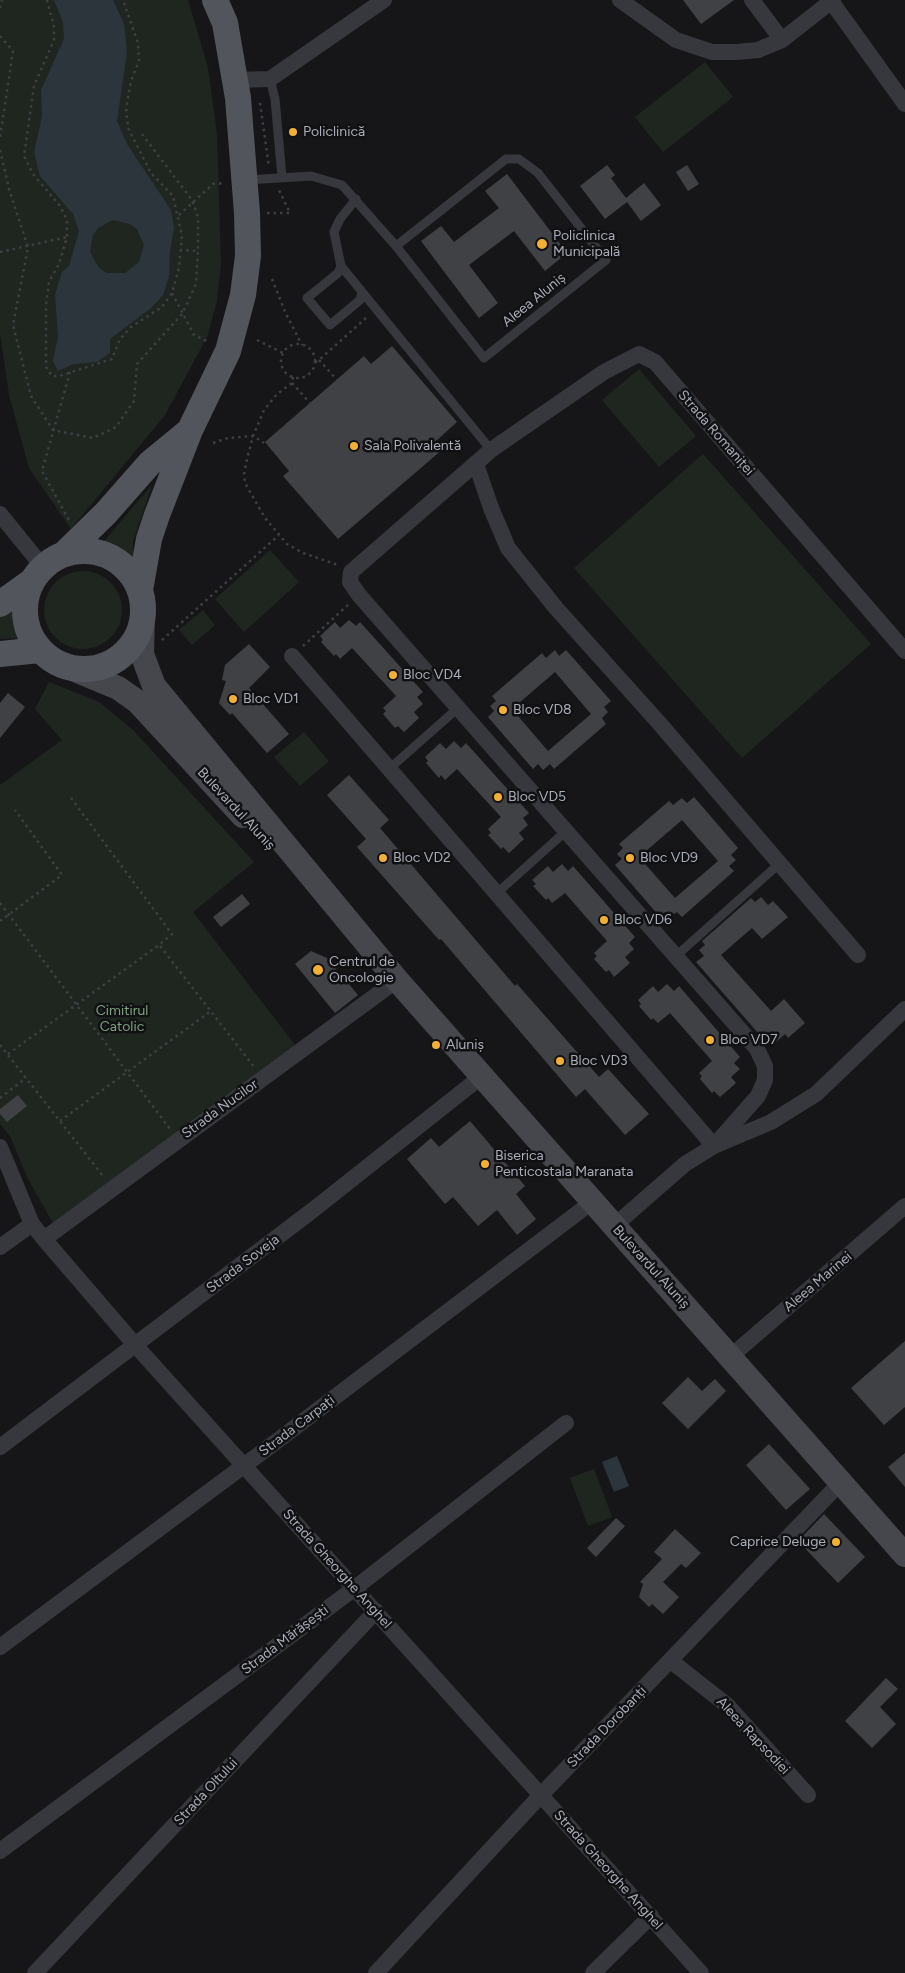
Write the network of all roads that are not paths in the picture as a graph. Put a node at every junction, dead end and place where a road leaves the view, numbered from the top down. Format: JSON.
{"nodes":[{"id":1,"x":215,"y":0,"type":"edge"},
{"id":2,"x":384,"y":0,"type":"edge"},
{"id":3,"x":620,"y":0,"type":"edge"},
{"id":4,"x":752,"y":0,"type":"edge"},
{"id":5,"x":832,"y":1,"type":"edge"},
{"id":6,"x":782,"y":40,"type":"junction"},
{"id":7,"x":270,"y":78,"type":"junction"},
{"id":8,"x":235,"y":80,"type":"junction"},
{"id":9,"x":905,"y":104,"type":"edge"},
{"id":10,"x":282,"y":177,"type":"junction"},
{"id":11,"x":245,"y":180,"type":"junction"},
{"id":12,"x":356,"y":199,"type":"junction"},
{"id":13,"x":396,"y":246,"type":"junction"},
{"id":14,"x":341,"y":266,"type":"junction"},
{"id":15,"x":362,"y":293,"type":"junction"},
{"id":16,"x":190,"y":430,"type":"junction"},
{"id":17,"x":492,"y":450,"type":"junction"},
{"id":18,"x":476,"y":464,"type":"junction"},
{"id":19,"x":0,"y":514,"type":"edge"},
{"id":20,"x":55,"y":560,"type":"junction"},
{"id":21,"x":142,"y":600,"type":"junction"},
{"id":22,"x":0,"y":604,"type":"edge"},
{"id":23,"x":905,"y":651,"type":"edge"},
{"id":24,"x":0,"y":654,"type":"edge"},
{"id":25,"x":49,"y":656,"type":"junction"},
{"id":26,"x":292,"y":656,"type":"road end"},
{"id":27,"x":458,"y":708,"type":"junction"},
{"id":28,"x":389,"y":769,"type":"junction"},
{"id":29,"x":566,"y":831,"type":"junction"},
{"id":30,"x":779,"y":864,"type":"junction"},
{"id":31,"x":496,"y":894,"type":"junction"},
{"id":32,"x":858,"y":955,"type":"dead end"},
{"id":33,"x":676,"y":956,"type":"junction"},
{"id":34,"x":397,"y":980,"type":"junction"},
{"id":35,"x":905,"y":1009,"type":"edge"},
{"id":36,"x":482,"y":1076,"type":"junction"},
{"id":37,"x":714,"y":1146,"type":"junction"},
{"id":38,"x":0,"y":1147,"type":"edge"},
{"id":39,"x":592,"y":1202,"type":"junction"},
{"id":40,"x":905,"y":1206,"type":"edge"},
{"id":41,"x":32,"y":1224,"type":"junction"},
{"id":42,"x":614,"y":1226,"type":"junction"},
{"id":43,"x":44,"y":1239,"type":"junction"},
{"id":44,"x":0,"y":1248,"type":"edge"},
{"id":45,"x":136,"y":1346,"type":"junction"},
{"id":46,"x":730,"y":1357,"type":"junction"},
{"id":47,"x":566,"y":1423,"type":"dead end"},
{"id":48,"x":0,"y":1448,"type":"edge"},
{"id":49,"x":244,"y":1466,"type":"junction"},
{"id":50,"x":841,"y":1482,"type":"junction"},
{"id":51,"x":905,"y":1554,"type":"edge"},
{"id":52,"x":355,"y":1588,"type":"junction"},
{"id":53,"x":376,"y":1611,"type":"junction"},
{"id":54,"x":0,"y":1647,"type":"edge"},
{"id":55,"x":671,"y":1661,"type":"junction"},
{"id":56,"x":541,"y":1795,"type":"junction"},
{"id":57,"x":808,"y":1795,"type":"dead end"},
{"id":58,"x":0,"y":1851,"type":"edge"},
{"id":59,"x":651,"y":1916,"type":"junction"},
{"id":60,"x":36,"y":1973,"type":"edge"},
{"id":61,"x":376,"y":1973,"type":"edge"},
{"id":62,"x":593,"y":1973,"type":"edge"},
{"id":63,"x":701,"y":1973,"type":"edge"}],
"edges":[{"from":1,"to":8,"type":"main road"},
{"from":2,"to":7,"type":"street"},
{"from":3,"to":6,"type":"street"},
{"from":4,"to":6,"type":"street"},
{"from":5,"to":6,"type":"street"},
{"from":5,"to":9,"type":"street"},
{"from":7,"to":8,"type":"street"},
{"from":7,"to":10,"type":"lane"},
{"from":8,"to":11,"type":"main road"},
{"from":10,"to":11,"type":"lane","name":"Aleea Aluniș"},
{"from":10,"to":12,"type":"lane","name":"Aleea Aluniș"},
{"from":11,"to":16,"type":"main road"},
{"from":12,"to":13,"type":"lane","name":"Aleea Aluniș"},
{"from":12,"to":14,"type":"lane"},
{"from":13,"to":13,"type":"lane","name":"Aleea Aluniș"},
{"from":14,"to":15,"type":"lane"},
{"from":14,"to":15,"type":"lane"},
{"from":15,"to":17,"type":"lane"},
{"from":16,"to":20,"type":"main road"},
{"from":16,"to":21,"type":"main road"},
{"from":17,"to":18,"type":"street"},
{"from":17,"to":23,"type":"street","name":"Strada Romaniței"},
{"from":18,"to":27,"type":"street"},
{"from":18,"to":30,"type":"street"},
{"from":19,"to":20,"type":"street"},
{"from":20,"to":21,"type":"main road"},
{"from":20,"to":22,"type":"main road"},
{"from":20,"to":25,"type":"main road"},
{"from":21,"to":25,"type":"main road"},
{"from":21,"to":34,"type":"main road","name":"Bulevardul Aluniș"},
{"from":24,"to":25,"type":"main road"},
{"from":25,"to":34,"type":"main road","name":"Bulevardul Aluniș"},
{"from":26,"to":28,"type":"street"},
{"from":27,"to":28,"type":"lane"},
{"from":27,"to":29,"type":"street"},
{"from":28,"to":31,"type":"street"},
{"from":29,"to":31,"type":"lane"},
{"from":29,"to":33,"type":"street"},
{"from":30,"to":32,"type":"street"},
{"from":30,"to":33,"type":"lane"},
{"from":31,"to":37,"type":"street"},
{"from":33,"to":37,"type":"street"},
{"from":34,"to":36,"type":"main road","name":"Bulevardul Aluniș"},
{"from":34,"to":43,"type":"street","name":"Strada Nucilor"},
{"from":35,"to":37,"type":"street"},
{"from":36,"to":39,"type":"main road","name":"Bulevardul Aluniș"},
{"from":36,"to":45,"type":"street","name":"Strada Soveja"},
{"from":37,"to":42,"type":"street"},
{"from":38,"to":41,"type":"street","name":"Strada Gheorghe Anghel"},
{"from":39,"to":42,"type":"main road","name":"Bulevardul Aluniș"},
{"from":39,"to":49,"type":"street","name":"Strada Carpați"},
{"from":40,"to":46,"type":"street","name":"Aleea Marinei"},
{"from":41,"to":43,"type":"street","name":"Strada Gheorghe Anghel"},
{"from":41,"to":44,"type":"street"},
{"from":42,"to":46,"type":"main road","name":"Bulevardul Aluniș"},
{"from":43,"to":45,"type":"street","name":"Strada Gheorghe Anghel"},
{"from":45,"to":48,"type":"street","name":"Strada Soveja"},
{"from":45,"to":49,"type":"street","name":"Strada Gheorghe Anghel"},
{"from":46,"to":50,"type":"main road","name":"Bulevardul Aluniș"},
{"from":47,"to":52,"type":"street","name":"Strada Mărășești"},
{"from":49,"to":52,"type":"street","name":"Strada Gheorghe Anghel"},
{"from":49,"to":54,"type":"street","name":"Strada Carpați"},
{"from":50,"to":51,"type":"main road","name":"Bulevardul Aluniș"},
{"from":50,"to":55,"type":"street","name":"Strada Dorobanți"},
{"from":52,"to":53,"type":"street","name":"Strada Gheorghe Anghel"},
{"from":52,"to":58,"type":"street","name":"Strada Mărășești"},
{"from":53,"to":56,"type":"street","name":"Strada Gheorghe Anghel"},
{"from":53,"to":60,"type":"street","name":"Strada Oltului"},
{"from":55,"to":56,"type":"street","name":"Strada Dorobanți"},
{"from":55,"to":57,"type":"street","name":"Aleea Rapsodiei"},
{"from":56,"to":59,"type":"street","name":"Strada Gheorghe Anghel"},
{"from":56,"to":61,"type":"street","name":"Strada Dorobanți"},
{"from":59,"to":62,"type":"street"},
{"from":59,"to":63,"type":"street","name":"Strada Gheorghe Anghel"}]}
